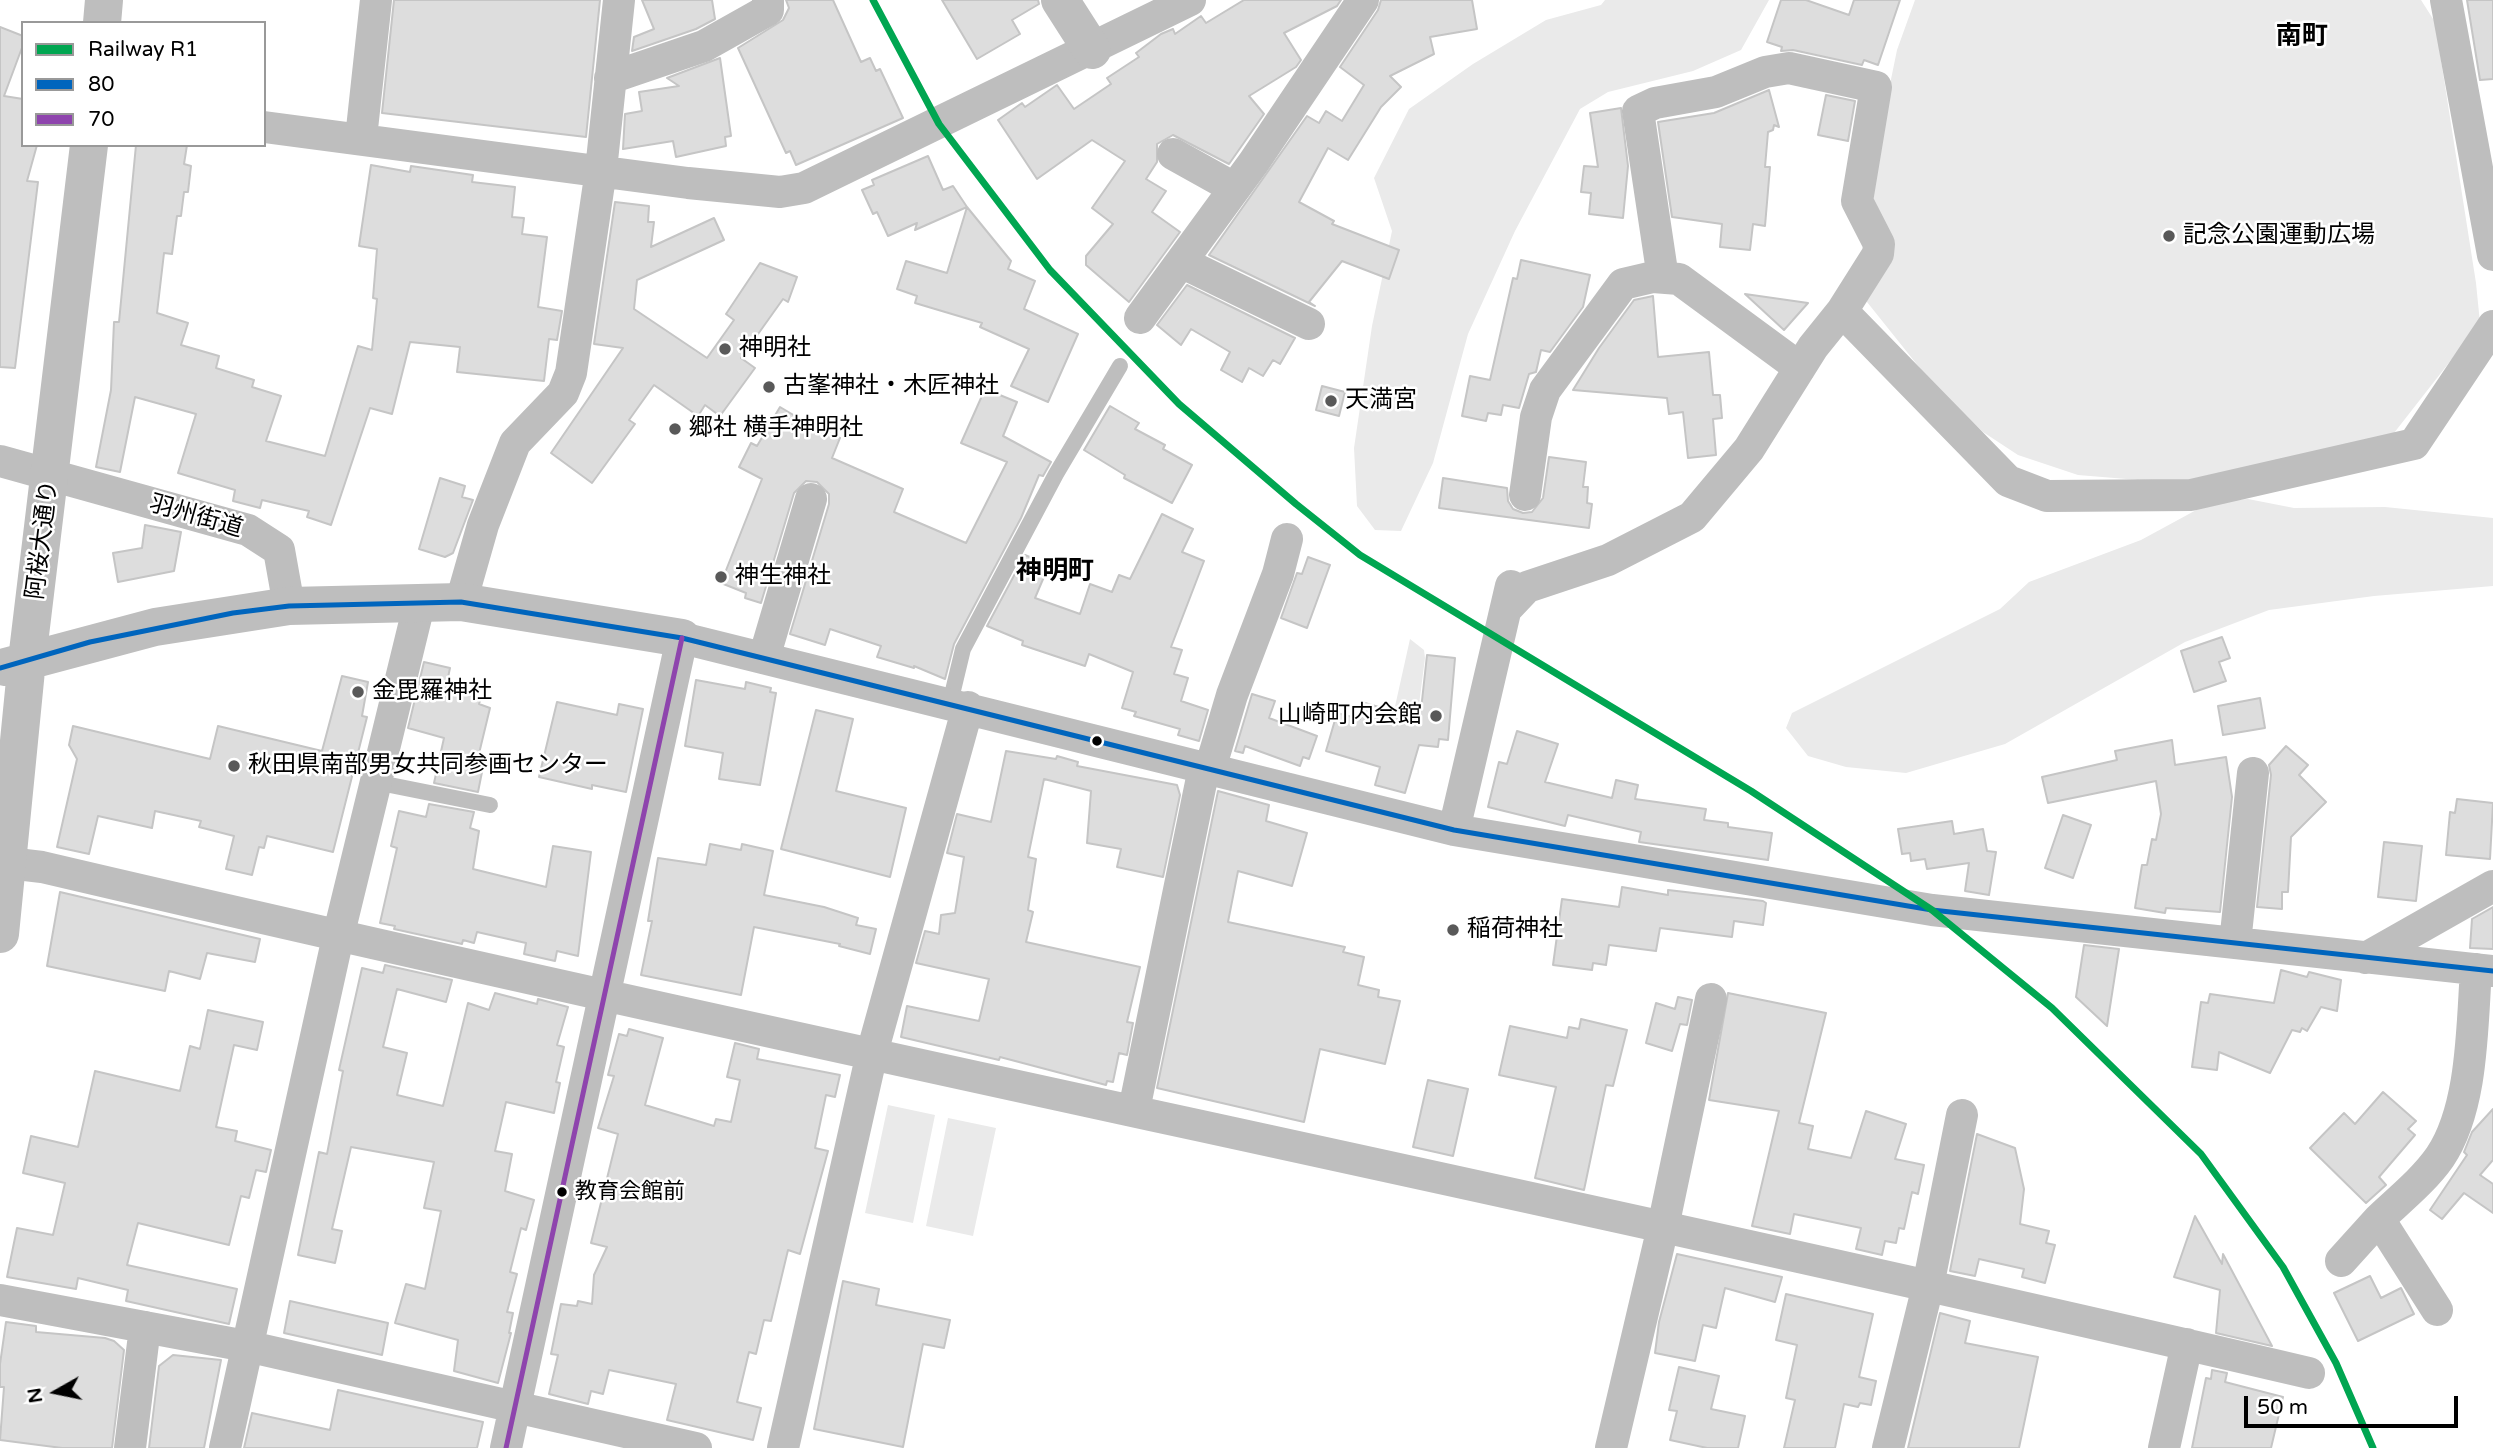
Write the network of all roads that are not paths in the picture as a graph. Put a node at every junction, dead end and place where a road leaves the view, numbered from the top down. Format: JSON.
{"nodes":[{"id":1,"x":104,"y":0,"type":"edge"},
{"id":2,"x":376,"y":0,"type":"edge"},
{"id":3,"x":619,"y":0,"type":"edge"},
{"id":4,"x":768,"y":0,"type":"edge"},
{"id":5,"x":1060,"y":0,"type":"edge"},
{"id":6,"x":1190,"y":0,"type":"edge"},
{"id":7,"x":1363,"y":0,"type":"edge"},
{"id":8,"x":2446,"y":0,"type":"edge"},
{"id":9,"x":102,"y":21,"type":"edge"},
{"id":10,"x":1092,"y":50,"type":"junction"},
{"id":11,"x":610,"y":78,"type":"junction"},
{"id":12,"x":266,"y":127,"type":"edge"},
{"id":13,"x":361,"y":138,"type":"junction"},
{"id":14,"x":89,"y":147,"type":"edge"},
{"id":15,"x":1173,"y":154,"type":"dead end"},
{"id":16,"x":601,"y":170,"type":"junction"},
{"id":17,"x":1234,"y":188,"type":"junction"},
{"id":18,"x":2493,"y":255,"type":"edge"},
{"id":19,"x":1181,"y":262,"type":"junction"},
{"id":20,"x":1663,"y":278,"type":"junction"},
{"id":21,"x":1842,"y":311,"type":"junction"},
{"id":22,"x":1140,"y":318,"type":"dead end"},
{"id":23,"x":1309,"y":324,"type":"dead end"},
{"id":24,"x":2493,"y":326,"type":"edge"},
{"id":25,"x":1120,"y":366,"type":"dead end"},
{"id":26,"x":1800,"y":368,"type":"junction"},
{"id":27,"x":0,"y":461,"type":"edge"},
{"id":28,"x":51,"y":477,"type":"junction"},
{"id":29,"x":1525,"y":495,"type":"dead end"},
{"id":30,"x":811,"y":499,"type":"dead end"},
{"id":31,"x":1287,"y":539,"type":"dead end"},
{"id":32,"x":1513,"y":572,"type":"dead end"},
{"id":33,"x":420,"y":601,"type":"junction"},
{"id":34,"x":461,"y":602,"type":"junction"},
{"id":35,"x":289,"y":606,"type":"junction"},
{"id":36,"x":1509,"y":606,"type":"junction"},
{"id":37,"x":682,"y":638,"type":"junction"},
{"id":38,"x":764,"y":658,"type":"junction"},
{"id":39,"x":14,"y":664,"type":"edge"},
{"id":40,"x":959,"y":705,"type":"junction"},
{"id":41,"x":1207,"y":768,"type":"junction"},
{"id":42,"x":2253,"y":773,"type":"dead end"},
{"id":43,"x":375,"y":782,"type":"junction"},
{"id":44,"x":490,"y":805,"type":"dead end"},
{"id":45,"x":1454,"y":830,"type":"junction"},
{"id":46,"x":8,"y":863,"type":"junction"},
{"id":47,"x":2493,"y":886,"type":"edge"},
{"id":48,"x":0,"y":934,"type":"edge"},
{"id":49,"x":338,"y":937,"type":"junction"},
{"id":50,"x":2235,"y":943,"type":"junction"},
{"id":51,"x":2366,"y":958,"type":"junction"},
{"id":52,"x":2484,"y":970,"type":"edge"},
{"id":53,"x":605,"y":997,"type":"junction"},
{"id":54,"x":1711,"y":999,"type":"dead end"},
{"id":55,"x":872,"y":1053,"type":"junction"},
{"id":56,"x":1134,"y":1110,"type":"junction"},
{"id":57,"x":1962,"y":1115,"type":"dead end"},
{"id":58,"x":2379,"y":1219,"type":"junction"},
{"id":59,"x":1663,"y":1227,"type":"junction"},
{"id":60,"x":2341,"y":1262,"type":"dead end"},
{"id":61,"x":1928,"y":1286,"type":"junction"},
{"id":62,"x":0,"y":1300,"type":"edge"},
{"id":63,"x":2437,"y":1310,"type":"dead end"},
{"id":64,"x":145,"y":1327,"type":"junction"},
{"id":65,"x":2187,"y":1344,"type":"junction"},
{"id":66,"x":246,"y":1346,"type":"junction"},
{"id":67,"x":2309,"y":1373,"type":"dead end"},
{"id":68,"x":514,"y":1408,"type":"junction"},
{"id":69,"x":130,"y":1448,"type":"edge"},
{"id":70,"x":225,"y":1448,"type":"edge"},
{"id":71,"x":506,"y":1448,"type":"edge"},
{"id":72,"x":696,"y":1448,"type":"edge"},
{"id":73,"x":783,"y":1448,"type":"edge"},
{"id":74,"x":1611,"y":1448,"type":"edge"},
{"id":75,"x":1888,"y":1448,"type":"edge"},
{"id":76,"x":2164,"y":1448,"type":"edge"}],
"edges":[{"from":1,"to":9,"type":"street"},
{"from":2,"to":13,"type":"street"},
{"from":3,"to":11,"type":"street"},
{"from":4,"to":11,"type":"street"},
{"from":5,"to":10,"type":"street"},
{"from":6,"to":10,"type":"street"},
{"from":7,"to":17,"type":"street"},
{"from":8,"to":18,"type":"street"},
{"from":10,"to":16,"type":"street"},
{"from":11,"to":16,"type":"street"},
{"from":12,"to":13,"type":"street"},
{"from":13,"to":16,"type":"street"},
{"from":14,"to":28,"type":"street","name":"阿桜大通り"},
{"from":15,"to":17,"type":"street"},
{"from":16,"to":34,"type":"street"},
{"from":17,"to":19,"type":"street"},
{"from":19,"to":22,"type":"street"},
{"from":19,"to":23,"type":"street"},
{"from":20,"to":21,"type":"street"},
{"from":20,"to":26,"type":"street"},
{"from":20,"to":29,"type":"street"},
{"from":21,"to":24,"type":"street"},
{"from":21,"to":26,"type":"street"},
{"from":25,"to":40,"type":"lane"},
{"from":26,"to":36,"type":"street"},
{"from":27,"to":28,"type":"street","name":"羽州街道"},
{"from":28,"to":35,"type":"street","name":"羽州街道"},
{"from":28,"to":39,"type":"street","name":"阿桜大通り"},
{"from":30,"to":38,"type":"street"},
{"from":31,"to":41,"type":"street"},
{"from":32,"to":36,"type":"street"},
{"from":33,"to":34,"type":"street"},
{"from":33,"to":35,"type":"street"},
{"from":33,"to":43,"type":"street"},
{"from":34,"to":37,"type":"street"},
{"from":35,"to":39,"type":"street"},
{"from":36,"to":45,"type":"street"},
{"from":37,"to":38,"type":"street"},
{"from":37,"to":53,"type":"street"},
{"from":38,"to":40,"type":"street"},
{"from":39,"to":46,"type":"street","name":"阿桜大通り"},
{"from":40,"to":41,"type":"street"},
{"from":40,"to":55,"type":"street"},
{"from":41,"to":45,"type":"street"},
{"from":41,"to":56,"type":"street"},
{"from":42,"to":50,"type":"street"},
{"from":43,"to":44,"type":"lane"},
{"from":43,"to":49,"type":"street"},
{"from":45,"to":50,"type":"street"},
{"from":46,"to":48,"type":"street","name":"阿桜大通り"},
{"from":46,"to":49,"type":"street"},
{"from":47,"to":51,"type":"street"},
{"from":49,"to":53,"type":"street"},
{"from":49,"to":66,"type":"street"},
{"from":50,"to":51,"type":"street"},
{"from":51,"to":52,"type":"street"},
{"from":52,"to":58,"type":"street"},
{"from":53,"to":55,"type":"street"},
{"from":53,"to":68,"type":"street"},
{"from":54,"to":59,"type":"street"},
{"from":55,"to":56,"type":"street"},
{"from":55,"to":73,"type":"street"},
{"from":56,"to":59,"type":"street"},
{"from":57,"to":61,"type":"street"},
{"from":58,"to":60,"type":"street"},
{"from":58,"to":63,"type":"street"},
{"from":59,"to":61,"type":"street"},
{"from":59,"to":74,"type":"street"},
{"from":61,"to":65,"type":"street"},
{"from":61,"to":75,"type":"street"},
{"from":62,"to":64,"type":"street"},
{"from":64,"to":66,"type":"street"},
{"from":64,"to":69,"type":"street"},
{"from":65,"to":67,"type":"street"},
{"from":65,"to":76,"type":"street"},
{"from":66,"to":68,"type":"street"},
{"from":66,"to":70,"type":"street"},
{"from":68,"to":71,"type":"street"},
{"from":68,"to":72,"type":"street"}]}
